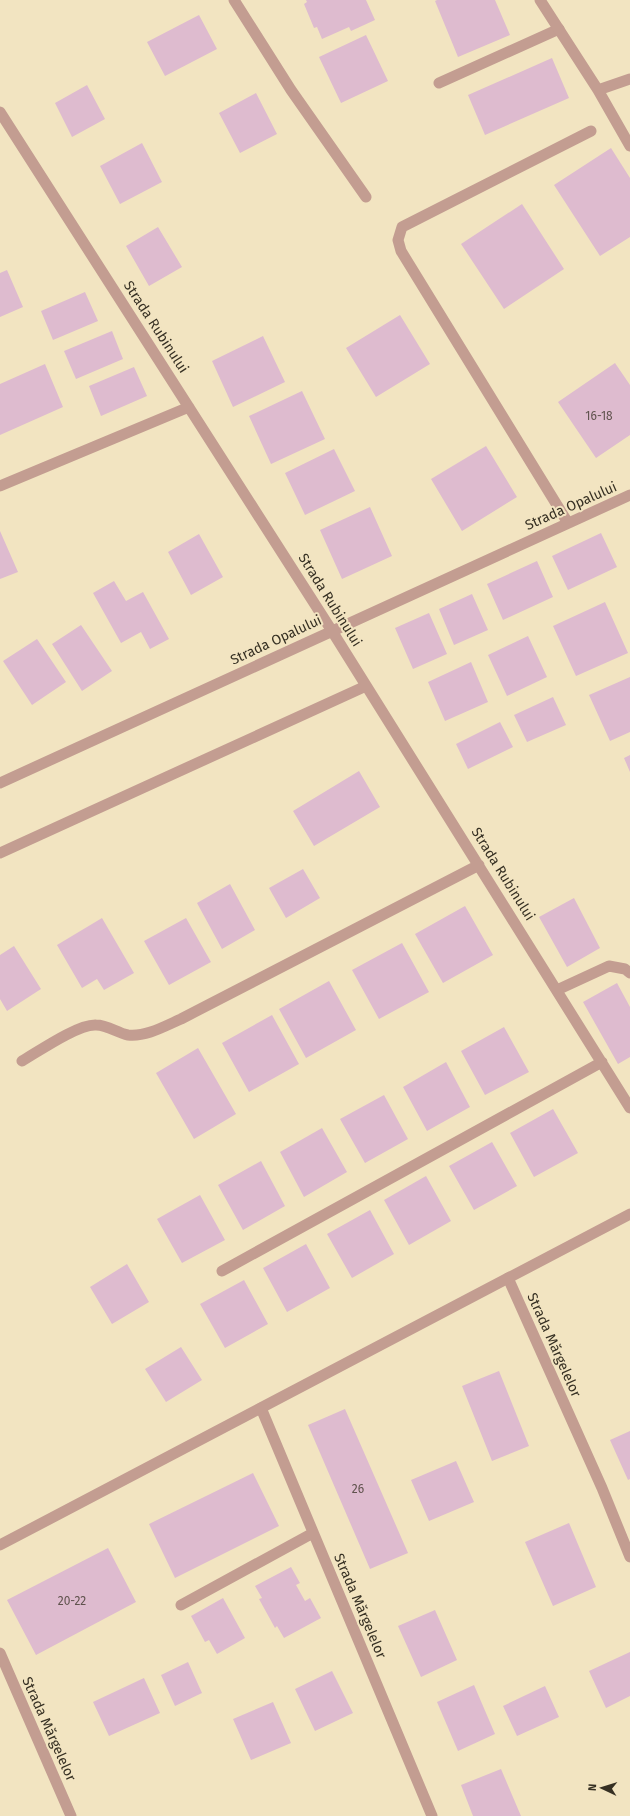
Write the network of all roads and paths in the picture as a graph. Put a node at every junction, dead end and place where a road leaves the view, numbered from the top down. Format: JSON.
{"nodes":[{"id":1,"x":234,"y":0,"type":"edge"},
{"id":2,"x":540,"y":0,"type":"edge"},
{"id":3,"x":559,"y":29,"type":"junction"},
{"id":4,"x":630,"y":79,"type":"edge"},
{"id":5,"x":439,"y":83,"type":"dead end"},
{"id":6,"x":598,"y":90,"type":"junction"},
{"id":7,"x":0,"y":112,"type":"edge"},
{"id":8,"x":591,"y":131,"type":"dead end"},
{"id":9,"x":630,"y":146,"type":"edge"},
{"id":10,"x":366,"y":197,"type":"dead end"},
{"id":11,"x":189,"y":407,"type":"junction"},
{"id":12,"x":0,"y":486,"type":"edge"},
{"id":13,"x":630,"y":496,"type":"edge"},
{"id":14,"x":568,"y":523,"type":"junction"},
{"id":15,"x":332,"y":631,"type":"junction"},
{"id":16,"x":366,"y":686,"type":"junction"},
{"id":17,"x":0,"y":783,"type":"edge"},
{"id":18,"x":0,"y":853,"type":"edge"},
{"id":19,"x":479,"y":865,"type":"junction"},
{"id":20,"x":630,"y":973,"type":"edge"},
{"id":21,"x":557,"y":990,"type":"junction"},
{"id":22,"x":22,"y":1061,"type":"dead end"},
{"id":23,"x":602,"y":1062,"type":"junction"},
{"id":24,"x":630,"y":1108,"type":"edge"},
{"id":25,"x":630,"y":1214,"type":"edge"},
{"id":26,"x":222,"y":1271,"type":"dead end"},
{"id":27,"x":508,"y":1278,"type":"junction"},
{"id":28,"x":261,"y":1408,"type":"junction"},
{"id":29,"x":313,"y":1533,"type":"junction"},
{"id":30,"x":0,"y":1545,"type":"edge"},
{"id":31,"x":630,"y":1557,"type":"edge"},
{"id":32,"x":181,"y":1606,"type":"dead end"},
{"id":33,"x":0,"y":1653,"type":"edge"},
{"id":34,"x":71,"y":1816,"type":"edge"},
{"id":35,"x":432,"y":1816,"type":"edge"}],
"edges":[{"from":1,"to":10,"type":"street"},
{"from":2,"to":3,"type":"street"},
{"from":3,"to":5,"type":"street"},
{"from":3,"to":6,"type":"street"},
{"from":4,"to":6,"type":"street"},
{"from":6,"to":9,"type":"street"},
{"from":7,"to":11,"type":"street","name":"Strada Rubinului"},
{"from":8,"to":14,"type":"street"},
{"from":11,"to":12,"type":"street"},
{"from":11,"to":15,"type":"street","name":"Strada Rubinului"},
{"from":13,"to":14,"type":"street","name":"Strada Opalului"},
{"from":14,"to":15,"type":"street","name":"Strada Opalului"},
{"from":15,"to":16,"type":"street","name":"Strada Rubinului"},
{"from":15,"to":17,"type":"street","name":"Strada Opalului"},
{"from":16,"to":18,"type":"street"},
{"from":16,"to":19,"type":"street","name":"Strada Rubinului"},
{"from":19,"to":21,"type":"street","name":"Strada Rubinului"},
{"from":19,"to":22,"type":"street"},
{"from":20,"to":21,"type":"street"},
{"from":21,"to":23,"type":"street","name":"Strada Rubinului"},
{"from":23,"to":24,"type":"street","name":"Strada Rubinului"},
{"from":23,"to":26,"type":"street"},
{"from":25,"to":27,"type":"street"},
{"from":27,"to":28,"type":"street"},
{"from":27,"to":31,"type":"street","name":"Strada Mărgelelor"},
{"from":28,"to":29,"type":"street","name":"Strada Mărgelelor"},
{"from":28,"to":30,"type":"street"},
{"from":29,"to":32,"type":"street"},
{"from":29,"to":35,"type":"street","name":"Strada Mărgelelor"},
{"from":33,"to":34,"type":"street","name":"Strada Mărgelelor"}]}
